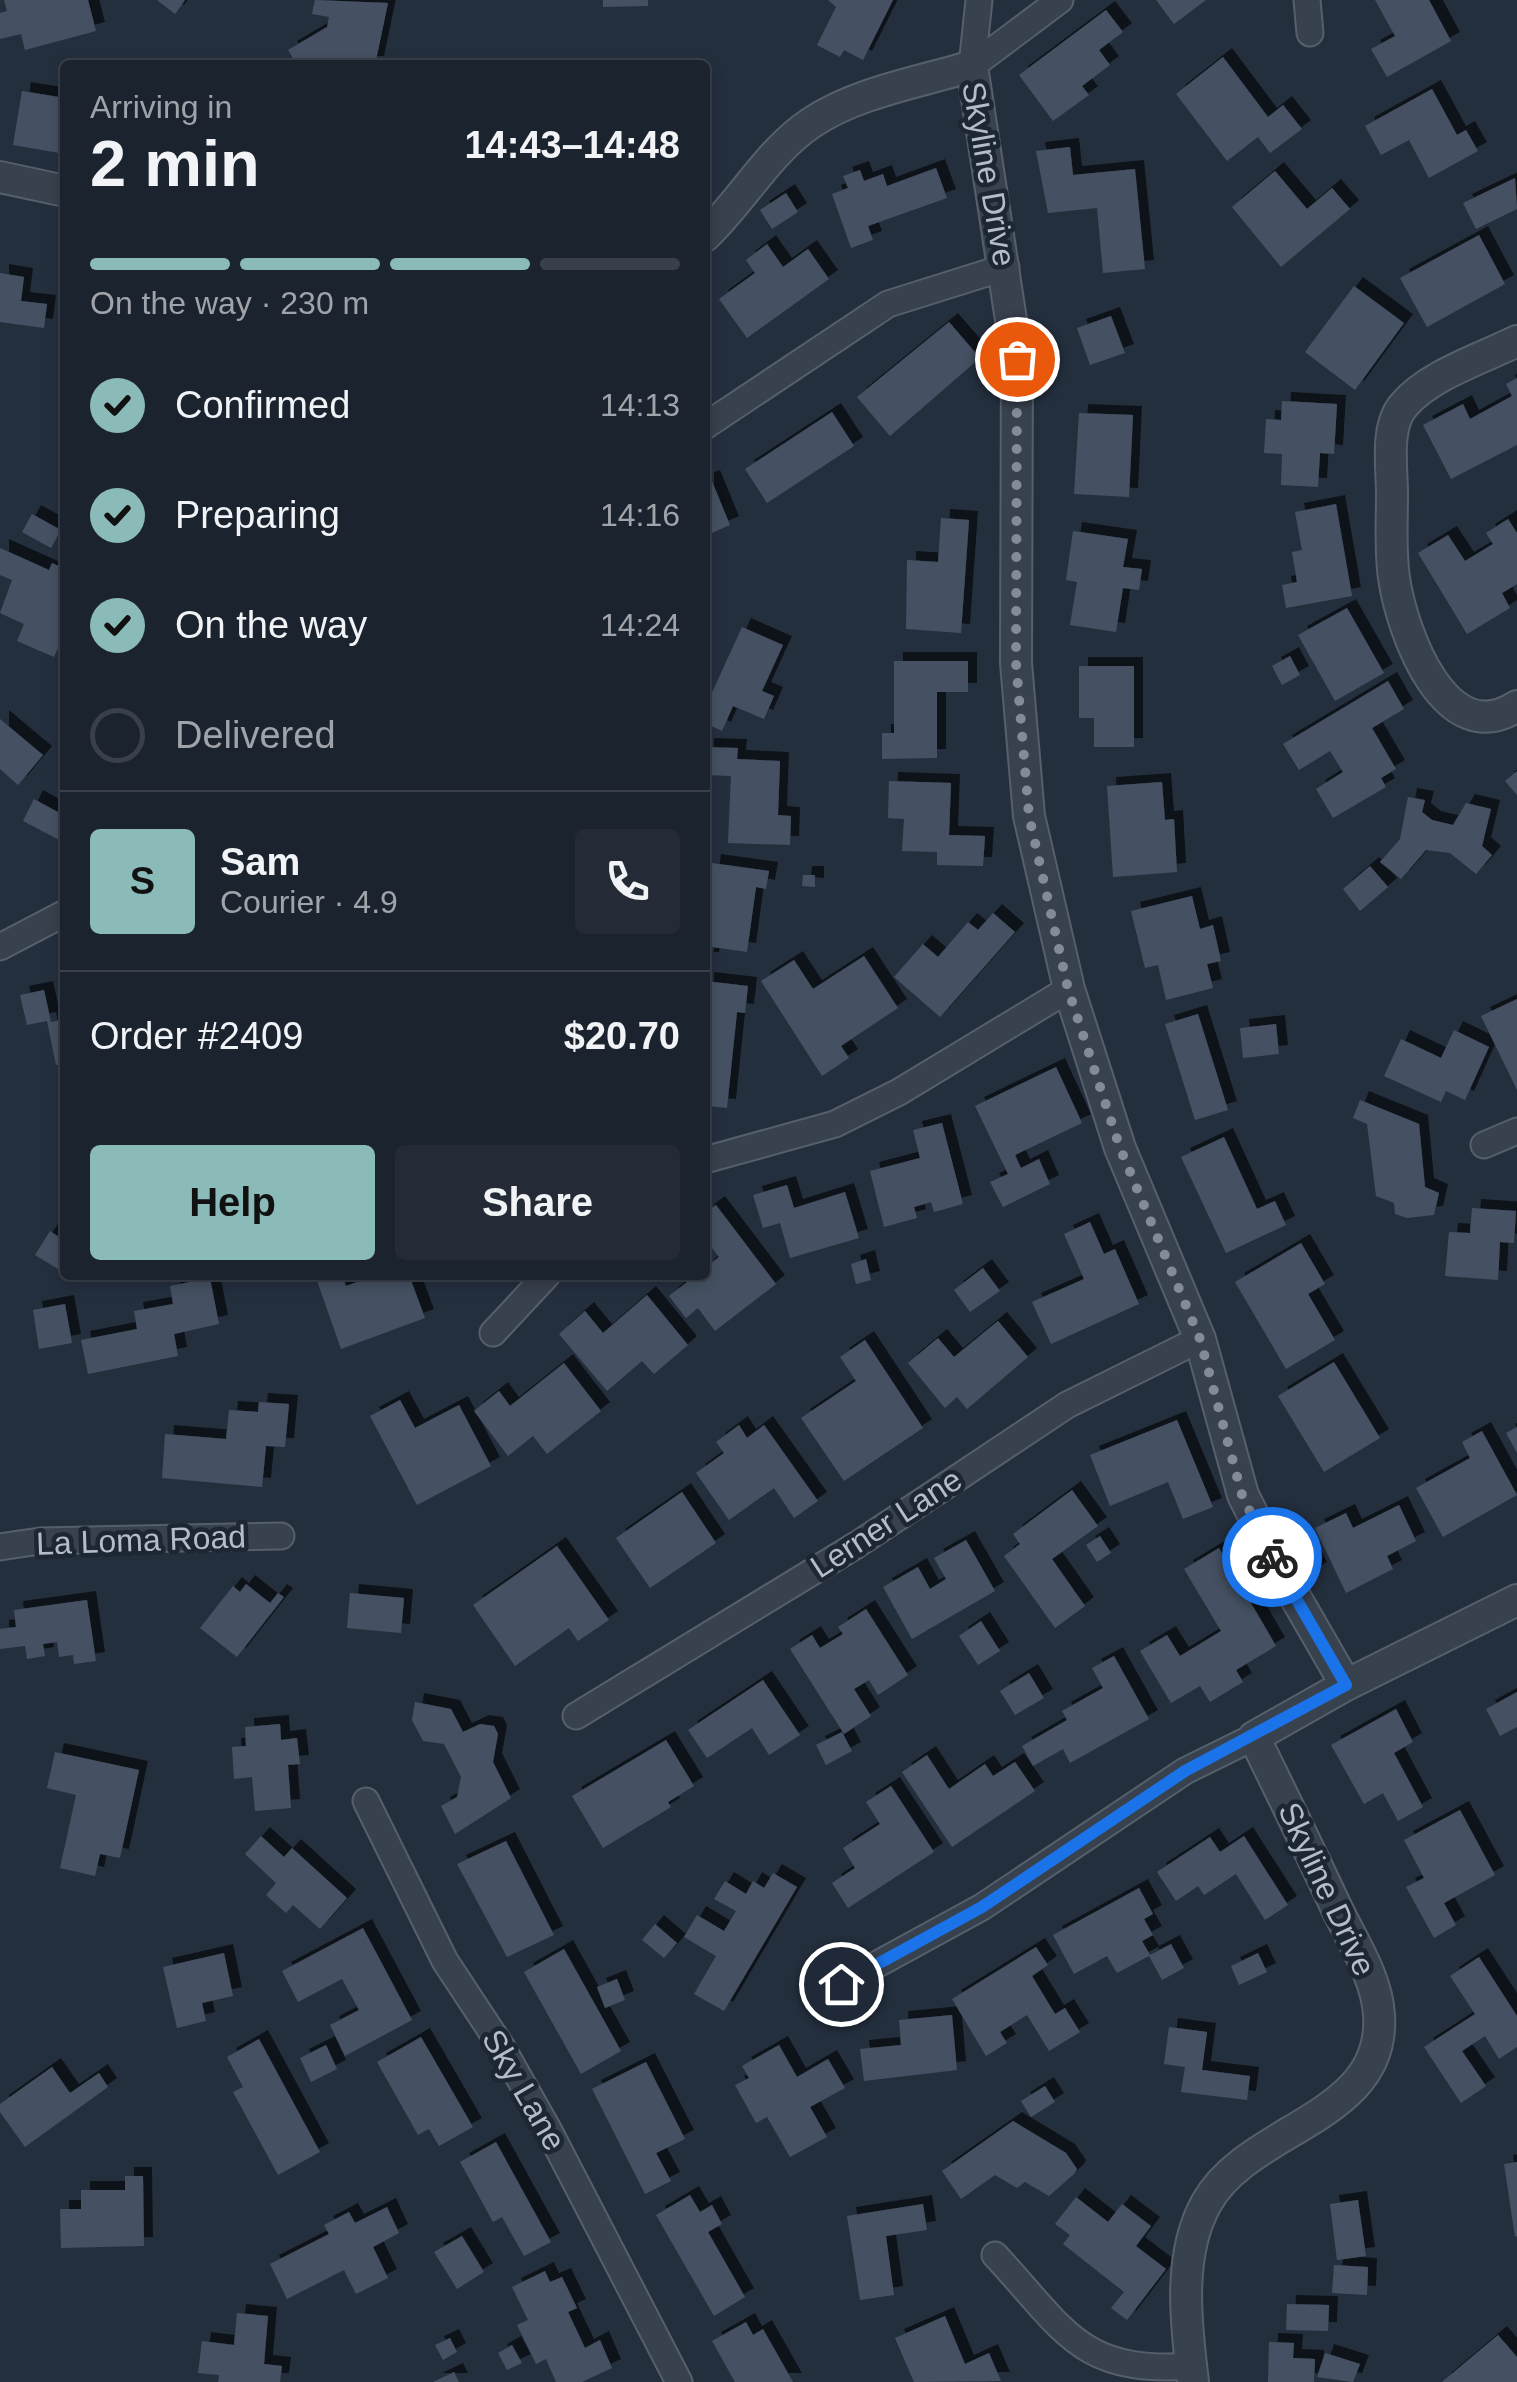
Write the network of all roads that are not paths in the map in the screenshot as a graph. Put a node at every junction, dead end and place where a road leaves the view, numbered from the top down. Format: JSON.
{"nodes":[{"id":1,"x":979,"y":0,"type":"edge"},
{"id":2,"x":1060,"y":0,"type":"edge"},
{"id":3,"x":1307,"y":0,"type":"edge"},
{"id":4,"x":1310,"y":34,"type":"dead end"},
{"id":5,"x":972,"y":66,"type":"junction"},
{"id":6,"x":0,"y":177,"type":"edge"},
{"id":7,"x":60,"y":190,"type":"edge"},
{"id":8,"x":710,"y":231,"type":"edge"},
{"id":9,"x":1006,"y":268,"type":"junction"},
{"id":10,"x":1517,"y":341,"type":"edge"},
{"id":11,"x":710,"y":423,"type":"edge"},
{"id":12,"x":1517,"y":706,"type":"edge"},
{"id":13,"x":60,"y":916,"type":"edge"},
{"id":14,"x":0,"y":946,"type":"edge"},
{"id":15,"x":1068,"y":989,"type":"junction"},
{"id":16,"x":1517,"y":1131,"type":"edge"},
{"id":17,"x":1484,"y":1145,"type":"dead end"},
{"id":18,"x":710,"y":1159,"type":"edge"},
{"id":19,"x":542,"y":1280,"type":"edge"},
{"id":20,"x":492,"y":1333,"type":"dead end"},
{"id":21,"x":1200,"y":1339,"type":"junction"},
{"id":22,"x":281,"y":1536,"type":"dead end"},
{"id":23,"x":0,"y":1547,"type":"edge"},
{"id":24,"x":1517,"y":1600,"type":"edge"},
{"id":25,"x":1346,"y":1685,"type":"junction"},
{"id":26,"x":576,"y":1716,"type":"dead end"},
{"id":27,"x":1254,"y":1737,"type":"junction"},
{"id":28,"x":366,"y":1801,"type":"dead end"},
{"id":29,"x":841,"y":1984,"type":"dead end"},
{"id":30,"x":995,"y":2255,"type":"dead end"},
{"id":31,"x":1192,"y":2374,"type":"edge"},
{"id":32,"x":678,"y":2382,"type":"edge"}],
"edges":[{"from":1,"to":5,"type":"street"},
{"from":2,"to":5,"type":"street"},
{"from":3,"to":4,"type":"street"},
{"from":5,"to":8,"type":"street","name":"Skyline Drive"},
{"from":5,"to":9,"type":"street","name":"Skyline Drive"},
{"from":6,"to":7,"type":"street"},
{"from":9,"to":11,"type":"street"},
{"from":9,"to":15,"type":"street","name":"Skyline Drive"},
{"from":10,"to":12,"type":"street"},
{"from":13,"to":14,"type":"street"},
{"from":15,"to":18,"type":"street"},
{"from":15,"to":21,"type":"street","name":"Skyline Drive"},
{"from":16,"to":17,"type":"street"},
{"from":19,"to":20,"type":"street"},
{"from":21,"to":25,"type":"street","name":"Skyline Drive"},
{"from":21,"to":26,"type":"street","name":"Lerner Lane"},
{"from":22,"to":23,"type":"street","name":"La Loma Road"},
{"from":24,"to":25,"type":"street"},
{"from":25,"to":27,"type":"street"},
{"from":27,"to":29,"type":"street"},
{"from":27,"to":31,"type":"street","name":"Skyline Drive"},
{"from":28,"to":32,"type":"street","name":"Sky Lane"},
{"from":30,"to":31,"type":"street"}]}
